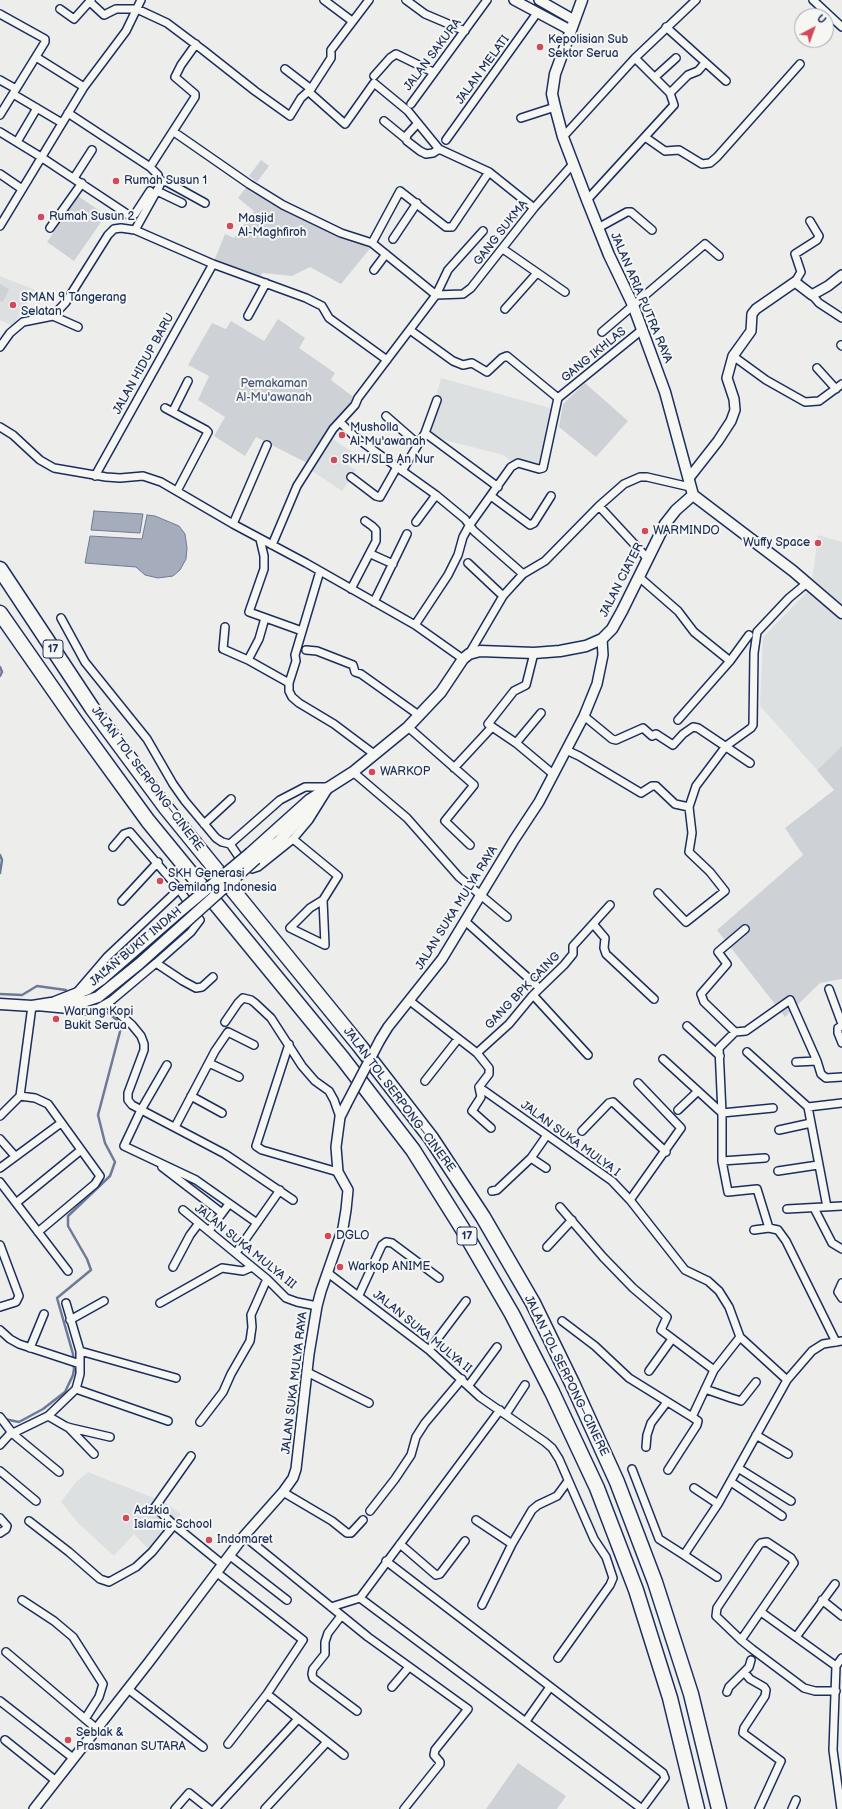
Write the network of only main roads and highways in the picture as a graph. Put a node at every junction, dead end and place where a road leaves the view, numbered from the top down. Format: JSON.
{"nodes":[{"id":1,"x":582,"y":0,"type":"edge"},
{"id":2,"x":690,"y":487,"type":"junction"},
{"id":3,"x":0,"y":569,"type":"edge"},
{"id":4,"x":0,"y":613,"type":"edge"},
{"id":5,"x":842,"y":613,"type":"edge"},
{"id":6,"x":466,"y":657,"type":"joint"},
{"id":7,"x":253,"y":856,"type":"junction"},
{"id":8,"x":51,"y":1003,"type":"junction"},
{"id":9,"x":0,"y":1004,"type":"edge"},
{"id":10,"x":697,"y":1809,"type":"edge"},
{"id":11,"x":719,"y":1809,"type":"edge"}],
"edges":[{"from":1,"to":2,"type":"main road","name":"JALAN ARIA PUTRA RAYA"},
{"from":2,"to":5,"type":"main road"},
{"from":2,"to":6,"type":"main road","name":"JALAN CIATER"},
{"from":3,"to":11,"type":"highway","name":"JALAN TOL SERPONG–CINERE","number":"17"},
{"from":4,"to":10,"type":"highway","name":"JALAN TOL SERPONG–CINERE","number":"17"},
{"from":6,"to":7,"type":"main road","name":"JALAN BUKIT INDAH"},
{"from":7,"to":8,"type":"main road","name":"JALAN BUKIT INDAH","bridge":true},
{"from":7,"to":8,"type":"main road","name":"JALAN BUKIT INDAH","bridge":true},
{"from":8,"to":9,"type":"main road","name":"JALAN BUKIT INDAH"}]}
